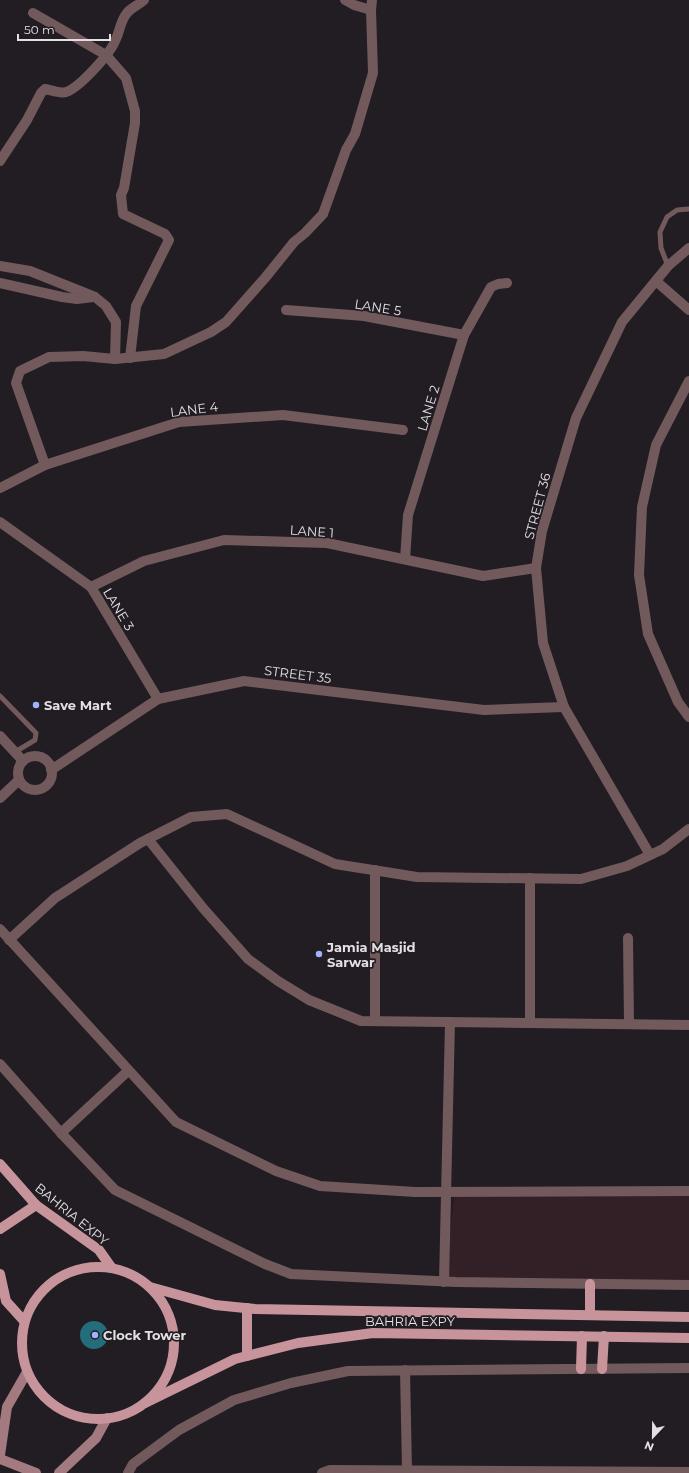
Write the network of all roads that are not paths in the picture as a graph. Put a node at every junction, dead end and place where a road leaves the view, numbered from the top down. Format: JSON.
{"nodes":[{"id":1,"x":144,"y":0,"type":"edge"},
{"id":2,"x":345,"y":0,"type":"edge"},
{"id":3,"x":371,"y":5,"type":"edge"},
{"id":4,"x":33,"y":13,"type":"dead end"},
{"id":5,"x":106,"y":55,"type":"junction"},
{"id":6,"x":0,"y":161,"type":"edge"},
{"id":7,"x":689,"y":209,"type":"edge"},
{"id":8,"x":689,"y":248,"type":"edge"},
{"id":9,"x":0,"y":266,"type":"edge"},
{"id":10,"x":668,"y":266,"type":"junction"},
{"id":11,"x":656,"y":281,"type":"junction"},
{"id":12,"x":0,"y":283,"type":"edge"},
{"id":13,"x":507,"y":283,"type":"dead end"},
{"id":14,"x":95,"y":297,"type":"junction"},
{"id":15,"x":286,"y":310,"type":"dead end"},
{"id":16,"x":689,"y":310,"type":"edge"},
{"id":17,"x":464,"y":335,"type":"junction"},
{"id":18,"x":130,"y":358,"type":"junction"},
{"id":19,"x":115,"y":359,"type":"junction"},
{"id":20,"x":689,"y":381,"type":"edge"},
{"id":21,"x":403,"y":430,"type":"dead end"},
{"id":22,"x":45,"y":464,"type":"junction"},
{"id":23,"x":0,"y":488,"type":"edge"},
{"id":24,"x":0,"y":522,"type":"edge"},
{"id":25,"x":405,"y":559,"type":"junction"},
{"id":26,"x":536,"y":568,"type":"junction"},
{"id":27,"x":91,"y":587,"type":"junction"},
{"id":28,"x":0,"y":696,"type":"edge"},
{"id":29,"x":158,"y":698,"type":"junction"},
{"id":30,"x":564,"y":707,"type":"junction"},
{"id":31,"x":689,"y":717,"type":"edge"},
{"id":32,"x":0,"y":736,"type":"edge"},
{"id":33,"x":15,"y":752,"type":"junction"},
{"id":34,"x":23,"y":761,"type":"junction"},
{"id":35,"x":51,"y":770,"type":"junction"},
{"id":36,"x":19,"y":780,"type":"junction"},
{"id":37,"x":0,"y":798,"type":"edge"},
{"id":38,"x":689,"y":829,"type":"edge"},
{"id":39,"x":148,"y":839,"type":"junction"},
{"id":40,"x":650,"y":855,"type":"junction"},
{"id":41,"x":375,"y":870,"type":"junction"},
{"id":42,"x":530,"y":878,"type":"junction"},
{"id":43,"x":0,"y":929,"type":"edge"},
{"id":44,"x":628,"y":938,"type":"dead end"},
{"id":45,"x":9,"y":940,"type":"junction"},
{"id":46,"x":375,"y":1021,"type":"junction"},
{"id":47,"x":450,"y":1022,"type":"junction"},
{"id":48,"x":530,"y":1023,"type":"junction"},
{"id":49,"x":629,"y":1024,"type":"junction"},
{"id":50,"x":689,"y":1025,"type":"edge"},
{"id":51,"x":0,"y":1064,"type":"edge"},
{"id":52,"x":128,"y":1071,"type":"junction"},
{"id":53,"x":61,"y":1133,"type":"junction"},
{"id":54,"x":0,"y":1164,"type":"edge"},
{"id":55,"x":689,"y":1191,"type":"edge"},
{"id":56,"x":447,"y":1192,"type":"junction"},
{"id":57,"x":36,"y":1205,"type":"junction"},
{"id":58,"x":0,"y":1229,"type":"edge"},
{"id":59,"x":111,"y":1267,"type":"junction"},
{"id":60,"x":0,"y":1274,"type":"edge"},
{"id":61,"x":444,"y":1282,"type":"junction"},
{"id":62,"x":590,"y":1284,"type":"junction"},
{"id":63,"x":689,"y":1285,"type":"edge"},
{"id":64,"x":150,"y":1287,"type":"junction"},
{"id":65,"x":247,"y":1308,"type":"junction"},
{"id":66,"x":590,"y":1315,"type":"junction"},
{"id":67,"x":689,"y":1317,"type":"edge"},
{"id":68,"x":24,"y":1321,"type":"junction"},
{"id":69,"x":582,"y":1336,"type":"junction"},
{"id":70,"x":604,"y":1336,"type":"junction"},
{"id":71,"x":689,"y":1338,"type":"edge"},
{"id":72,"x":246,"y":1356,"type":"junction"},
{"id":73,"x":689,"y":1368,"type":"edge"},
{"id":74,"x":581,"y":1369,"type":"junction"},
{"id":75,"x":602,"y":1369,"type":"junction"},
{"id":76,"x":405,"y":1370,"type":"junction"},
{"id":77,"x":27,"y":1372,"type":"junction"},
{"id":78,"x":144,"y":1403,"type":"junction"},
{"id":79,"x":107,"y":1418,"type":"junction"},
{"id":80,"x":0,"y":1455,"type":"edge"},
{"id":81,"x":0,"y":1459,"type":"edge"},
{"id":82,"x":407,"y":1470,"type":"junction"},
{"id":83,"x":528,"y":1472,"type":"edge"},
{"id":84,"x":689,"y":1472,"type":"edge"},
{"id":85,"x":36,"y":1473,"type":"edge"},
{"id":86,"x":59,"y":1473,"type":"edge"},
{"id":87,"x":128,"y":1473,"type":"edge"},
{"id":88,"x":322,"y":1473,"type":"edge"}],
"edges":[{"from":1,"to":5,"type":"street"},
{"from":2,"to":3,"type":"street"},
{"from":3,"to":18,"type":"street"},
{"from":4,"to":5,"type":"street"},
{"from":5,"to":6,"type":"street"},
{"from":5,"to":18,"type":"street"},
{"from":7,"to":10,"type":"lane"},
{"from":8,"to":10,"type":"street","name":"STREET 36"},
{"from":9,"to":14,"type":"street"},
{"from":10,"to":11,"type":"street","name":"STREET 36"},
{"from":11,"to":16,"type":"street"},
{"from":11,"to":26,"type":"street","name":"STREET 36"},
{"from":12,"to":14,"type":"street"},
{"from":13,"to":17,"type":"street","name":"LANE 2"},
{"from":14,"to":19,"type":"street"},
{"from":15,"to":17,"type":"street","name":"LANE 5"},
{"from":17,"to":25,"type":"street","name":"LANE 2"},
{"from":18,"to":19,"type":"street"},
{"from":19,"to":22,"type":"street"},
{"from":20,"to":31,"type":"street"},
{"from":21,"to":22,"type":"street","name":"LANE 4"},
{"from":22,"to":23,"type":"street","name":"LANE 4"},
{"from":24,"to":27,"type":"street","name":"LANE 3"},
{"from":25,"to":26,"type":"street","name":"LANE 1"},
{"from":25,"to":27,"type":"street","name":"LANE 1"},
{"from":26,"to":30,"type":"street","name":"STREET 36"},
{"from":27,"to":29,"type":"street","name":"LANE 3"},
{"from":28,"to":33,"type":"lane"},
{"from":29,"to":30,"type":"street","name":"STREET 35"},
{"from":29,"to":35,"type":"street","name":"STREET 35"},
{"from":30,"to":40,"type":"street","name":"STREET 36"},
{"from":32,"to":33,"type":"street"},
{"from":33,"to":34,"type":"street"},
{"from":34,"to":35,"type":"street"},
{"from":34,"to":36,"type":"street"},
{"from":35,"to":36,"type":"street"},
{"from":36,"to":37,"type":"street"},
{"from":38,"to":40,"type":"street"},
{"from":39,"to":41,"type":"street"},
{"from":39,"to":45,"type":"street"},
{"from":39,"to":46,"type":"street"},
{"from":40,"to":42,"type":"street"},
{"from":41,"to":42,"type":"street"},
{"from":41,"to":46,"type":"street"},
{"from":42,"to":48,"type":"street"},
{"from":43,"to":45,"type":"street"},
{"from":44,"to":49,"type":"street"},
{"from":45,"to":52,"type":"street"},
{"from":46,"to":47,"type":"street"},
{"from":47,"to":48,"type":"street"},
{"from":47,"to":56,"type":"street"},
{"from":48,"to":49,"type":"street"},
{"from":49,"to":50,"type":"street"},
{"from":51,"to":53,"type":"street"},
{"from":52,"to":53,"type":"street"},
{"from":52,"to":56,"type":"street"},
{"from":53,"to":61,"type":"street"},
{"from":54,"to":57,"type":"main road","name":"BAHRIA EXPY"},
{"from":55,"to":56,"type":"street"},
{"from":56,"to":61,"type":"street"},
{"from":57,"to":58,"type":"main road"},
{"from":57,"to":59,"type":"main road","name":"BAHRIA EXPY"},
{"from":59,"to":64,"type":"main road"},
{"from":59,"to":68,"type":"main road"},
{"from":60,"to":68,"type":"main road"},
{"from":61,"to":62,"type":"street"},
{"from":62,"to":63,"type":"street"},
{"from":62,"to":66,"type":"main road"},
{"from":64,"to":65,"type":"main road","name":"BAHRIA EXPY"},
{"from":64,"to":78,"type":"main road"},
{"from":65,"to":66,"type":"main road","name":"BAHRIA EXPY"},
{"from":65,"to":72,"type":"main road"},
{"from":66,"to":67,"type":"main road","name":"BAHRIA EXPY"},
{"from":68,"to":77,"type":"main road"},
{"from":69,"to":70,"type":"main road","name":"BAHRIA EXPY"},
{"from":69,"to":72,"type":"main road","name":"BAHRIA EXPY"},
{"from":69,"to":74,"type":"main road"},
{"from":70,"to":71,"type":"main road","name":"BAHRIA EXPY"},
{"from":70,"to":75,"type":"main road"},
{"from":72,"to":78,"type":"main road","name":"BAHRIA EXPY"},
{"from":73,"to":75,"type":"street"},
{"from":74,"to":75,"type":"street"},
{"from":74,"to":76,"type":"street"},
{"from":76,"to":82,"type":"street"},
{"from":76,"to":87,"type":"street"},
{"from":77,"to":79,"type":"main road"},
{"from":77,"to":80,"type":"street"},
{"from":78,"to":79,"type":"main road"},
{"from":79,"to":86,"type":"street"},
{"from":81,"to":85,"type":"street"},
{"from":82,"to":83,"type":"street"},
{"from":82,"to":88,"type":"street"},
{"from":83,"to":84,"type":"street"}]}
